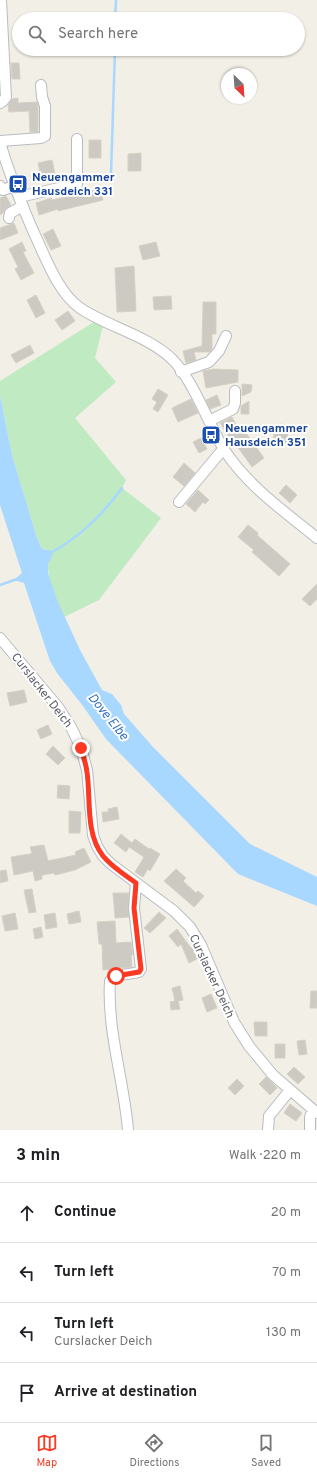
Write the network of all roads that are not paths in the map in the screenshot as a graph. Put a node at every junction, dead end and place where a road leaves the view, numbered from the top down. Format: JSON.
{"nodes":[{"id":1,"x":1,"y":0,"type":"edge"},
{"id":2,"x":41,"y":85,"type":"dead end"},
{"id":3,"x":0,"y":103,"type":"edge"},
{"id":4,"x":76,"y":139,"type":"dead end"},
{"id":5,"x":0,"y":141,"type":"edge"},
{"id":6,"x":0,"y":186,"type":"edge"},
{"id":7,"x":14,"y":186,"type":"junction"},
{"id":8,"x":21,"y":202,"type":"junction"},
{"id":9,"x":9,"y":218,"type":"dead end"},
{"id":10,"x":226,"y":336,"type":"dead end"},
{"id":11,"x":181,"y":372,"type":"junction"},
{"id":12,"x":235,"y":391,"type":"dead end"},
{"id":13,"x":209,"y":421,"type":"junction"},
{"id":14,"x":224,"y":448,"type":"junction"},
{"id":15,"x":180,"y":502,"type":"dead end"},
{"id":16,"x":317,"y":538,"type":"edge"},
{"id":17,"x":0,"y":638,"type":"edge"},
{"id":18,"x":136,"y":883,"type":"junction"},
{"id":19,"x":290,"y":1090,"type":"junction"},
{"id":20,"x":315,"y":1111,"type":"edge"},
{"id":21,"x":128,"y":1130,"type":"edge"},
{"id":22,"x":268,"y":1130,"type":"edge"},
{"id":23,"x":310,"y":1130,"type":"edge"}],
"edges":[{"from":1,"to":3,"type":"street"},
{"from":2,"to":5,"type":"street"},
{"from":4,"to":8,"type":"street"},
{"from":5,"to":7,"type":"street"},
{"from":6,"to":7,"type":"street"},
{"from":7,"to":8,"type":"street"},
{"from":8,"to":9,"type":"street"},
{"from":8,"to":11,"type":"street"},
{"from":10,"to":11,"type":"street"},
{"from":11,"to":13,"type":"street"},
{"from":12,"to":13,"type":"street"},
{"from":13,"to":14,"type":"street"},
{"from":14,"to":15,"type":"street"},
{"from":14,"to":16,"type":"street"},
{"from":17,"to":18,"type":"street","name":"Curslacker Deich"},
{"from":18,"to":19,"type":"street","name":"Curslacker Deich"},
{"from":18,"to":21,"type":"street"},
{"from":19,"to":20,"type":"street","name":"Curslacker Deich"},
{"from":19,"to":22,"type":"street"},
{"from":20,"to":23,"type":"street"}]}
